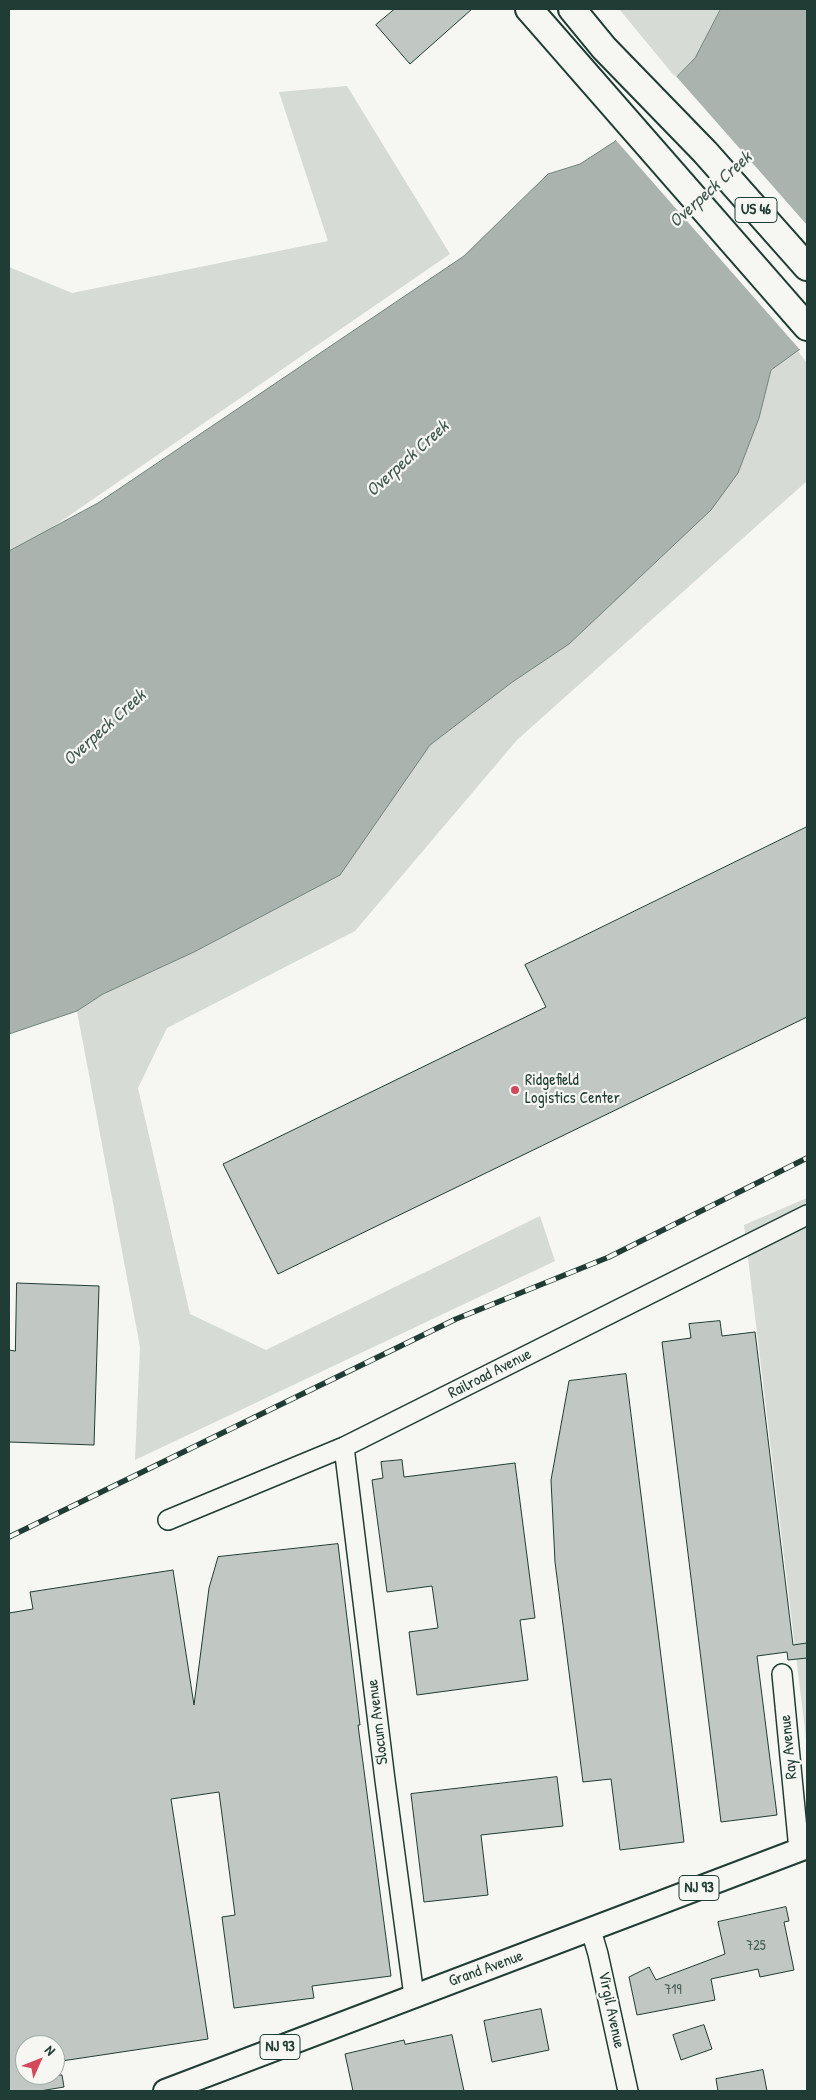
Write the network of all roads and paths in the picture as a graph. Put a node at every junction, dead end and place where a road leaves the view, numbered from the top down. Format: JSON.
{"nodes":[{"id":1,"x":529,"y":9,"type":"edge"},
{"id":2,"x":572,"y":9,"type":"edge"},
{"id":3,"x":595,"y":9,"type":"edge"},
{"id":4,"x":611,"y":42,"type":"junction"},
{"id":5,"x":807,"y":267,"type":"edge"},
{"id":6,"x":807,"y":327,"type":"edge"},
{"id":7,"x":807,"y":1215,"type":"edge"},
{"id":8,"x":344,"y":1447,"type":"junction"},
{"id":9,"x":168,"y":1520,"type":"dead end"},
{"id":10,"x":782,"y":1674,"type":"dead end"},
{"id":11,"x":803,"y":1848,"type":"edge"},
{"id":12,"x":592,"y":1930,"type":"junction"},
{"id":13,"x":414,"y":1996,"type":"junction"},
{"id":14,"x":165,"y":2091,"type":"edge"},
{"id":15,"x":628,"y":2091,"type":"edge"}],
"edges":[{"from":1,"to":6,"type":"highway","number":"US 46"},
{"from":2,"to":4,"type":"highway"},
{"from":3,"to":4,"type":"highway"},
{"from":4,"to":5,"type":"highway","number":"US 46"},
{"from":7,"to":8,"type":"street","name":"Railroad Avenue"},
{"from":8,"to":9,"type":"street","name":"Railroad Avenue"},
{"from":8,"to":13,"type":"street","name":"Slocum Avenue"},
{"from":10,"to":11,"type":"street","name":"Ray Avenue"},
{"from":11,"to":12,"type":"main road","name":"Grand Avenue","number":"NJ 93"},
{"from":12,"to":13,"type":"main road","name":"Grand Avenue","number":"NJ 93"},
{"from":12,"to":15,"type":"street","name":"Virgil Avenue"},
{"from":13,"to":14,"type":"main road","name":"Grand Avenue","number":"NJ 93"}]}
